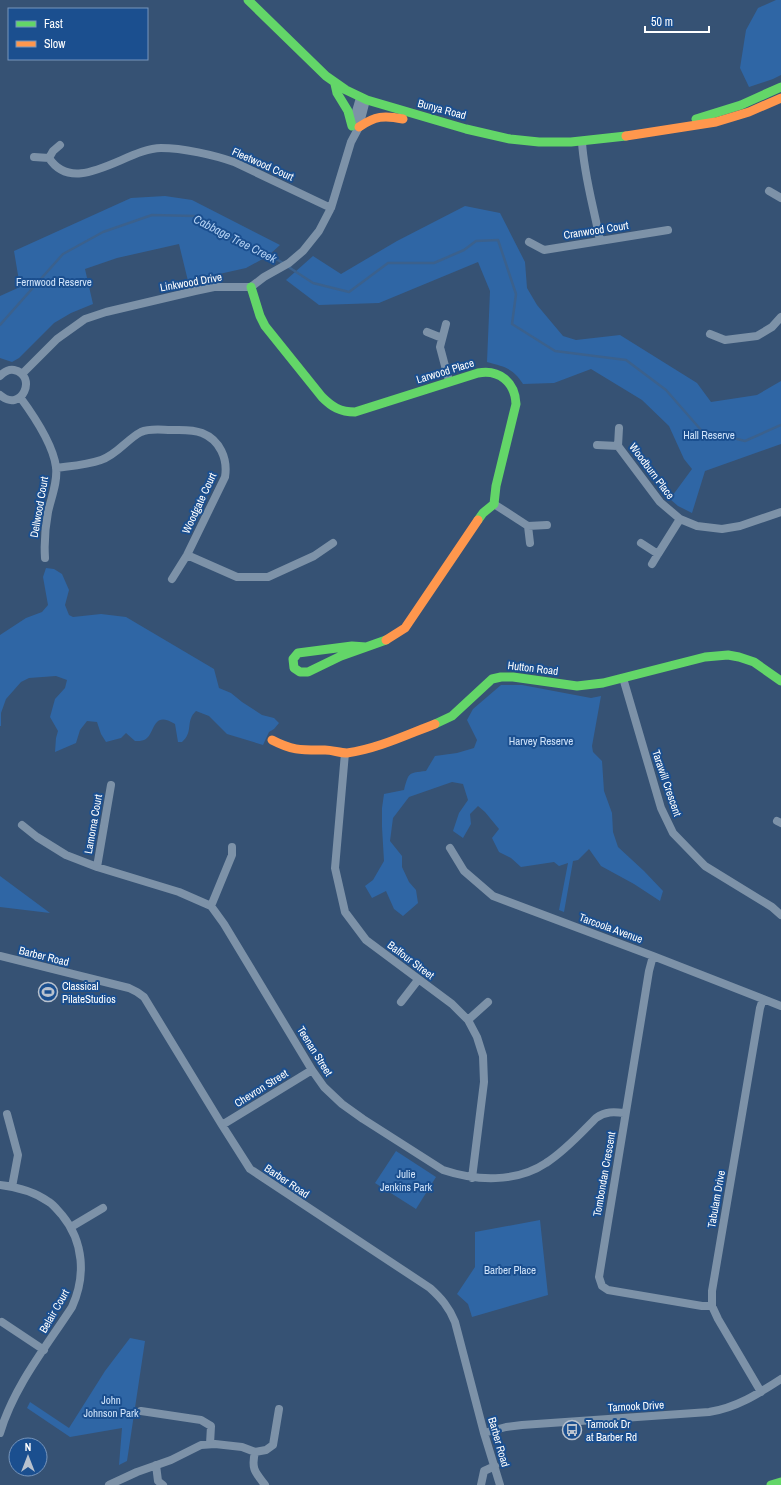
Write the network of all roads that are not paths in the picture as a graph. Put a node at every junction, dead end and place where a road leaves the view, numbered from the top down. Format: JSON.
{"nodes":[{"id":1,"x":248,"y":0,"type":"edge"},
{"id":2,"x":335,"y":84,"type":"junction"},
{"id":3,"x":781,"y":87,"type":"edge"},
{"id":4,"x":781,"y":98,"type":"edge"},
{"id":5,"x":363,"y":99,"type":"junction"},
{"id":6,"x":439,"y":122,"type":"junction"},
{"id":7,"x":355,"y":127,"type":"junction"},
{"id":8,"x":666,"y":129,"type":"junction"},
{"id":9,"x":582,"y":142,"type":"junction"},
{"id":10,"x":60,"y":145,"type":"dead end"},
{"id":11,"x":34,"y":157,"type":"dead end"},
{"id":12,"x":49,"y":158,"type":"junction"},
{"id":13,"x":769,"y":191,"type":"dead end"},
{"id":14,"x":781,"y":198,"type":"edge"},
{"id":15,"x":331,"y":208,"type":"junction"},
{"id":16,"x":668,"y":230,"type":"dead end"},
{"id":17,"x":600,"y":240,"type":"junction"},
{"id":18,"x":529,"y":242,"type":"dead end"},
{"id":19,"x":251,"y":287,"type":"junction"},
{"id":20,"x":781,"y":317,"type":"edge"},
{"id":21,"x":446,"y":324,"type":"dead end"},
{"id":22,"x":427,"y":332,"type":"dead end"},
{"id":23,"x":710,"y":334,"type":"dead end"},
{"id":24,"x":442,"y":338,"type":"junction"},
{"id":25,"x":0,"y":374,"type":"edge"},
{"id":26,"x":22,"y":374,"type":"junction"},
{"id":27,"x":449,"y":381,"type":"junction"},
{"id":28,"x":0,"y":395,"type":"edge"},
{"id":29,"x":20,"y":397,"type":"junction"},
{"id":30,"x":619,"y":428,"type":"dead end"},
{"id":31,"x":597,"y":445,"type":"dead end"},
{"id":32,"x":618,"y":446,"type":"junction"},
{"id":33,"x":56,"y":468,"type":"junction"},
{"id":34,"x":494,"y":504,"type":"junction"},
{"id":35,"x":781,"y":512,"type":"edge"},
{"id":36,"x":680,"y":520,"type":"junction"},
{"id":37,"x":547,"y":525,"type":"dead end"},
{"id":38,"x":528,"y":526,"type":"junction"},
{"id":39,"x":333,"y":543,"type":"dead end"},
{"id":40,"x":530,"y":543,"type":"dead end"},
{"id":41,"x":641,"y":543,"type":"dead end"},
{"id":42,"x":658,"y":554,"type":"junction"},
{"id":43,"x":187,"y":555,"type":"junction"},
{"id":44,"x":45,"y":558,"type":"dead end"},
{"id":45,"x":652,"y":564,"type":"dead end"},
{"id":46,"x":172,"y":579,"type":"dead end"},
{"id":47,"x":366,"y":647,"type":"junction"},
{"id":48,"x":623,"y":678,"type":"junction"},
{"id":49,"x":781,"y":681,"type":"edge"},
{"id":50,"x":272,"y":740,"type":"dead end"},
{"id":51,"x":345,"y":753,"type":"junction"},
{"id":52,"x":111,"y":784,"type":"dead end"},
{"id":53,"x":22,"y":824,"type":"dead end"},
{"id":54,"x":232,"y":847,"type":"dead end"},
{"id":55,"x":450,"y":848,"type":"dead end"},
{"id":56,"x":97,"y":867,"type":"junction"},
{"id":57,"x":211,"y":906,"type":"junction"},
{"id":58,"x":781,"y":915,"type":"edge"},
{"id":59,"x":0,"y":956,"type":"edge"},
{"id":60,"x":653,"y":956,"type":"junction"},
{"id":61,"x":418,"y":980,"type":"junction"},
{"id":62,"x":763,"y":999,"type":"junction"},
{"id":63,"x":402,"y":1002,"type":"dead end"},
{"id":64,"x":488,"y":1002,"type":"dead end"},
{"id":65,"x":781,"y":1006,"type":"edge"},
{"id":66,"x":468,"y":1020,"type":"junction"},
{"id":67,"x":312,"y":1070,"type":"junction"},
{"id":68,"x":625,"y":1113,"type":"junction"},
{"id":69,"x":7,"y":1114,"type":"dead end"},
{"id":70,"x":222,"y":1125,"type":"junction"},
{"id":71,"x":472,"y":1178,"type":"junction"},
{"id":72,"x":0,"y":1185,"type":"edge"},
{"id":73,"x":12,"y":1187,"type":"junction"},
{"id":74,"x":103,"y":1208,"type":"dead end"},
{"id":75,"x":71,"y":1227,"type":"junction"},
{"id":76,"x":712,"y":1306,"type":"junction"},
{"id":77,"x":2,"y":1322,"type":"dead end"},
{"id":78,"x":44,"y":1350,"type":"junction"},
{"id":79,"x":781,"y":1379,"type":"edge"},
{"id":80,"x":761,"y":1392,"type":"junction"},
{"id":81,"x":279,"y":1409,"type":"dead end"},
{"id":82,"x":142,"y":1411,"type":"dead end"},
{"id":83,"x":0,"y":1433,"type":"edge"},
{"id":84,"x":484,"y":1433,"type":"junction"},
{"id":85,"x":210,"y":1444,"type":"junction"},
{"id":86,"x":255,"y":1452,"type":"junction"},
{"id":87,"x":156,"y":1465,"type":"junction"},
{"id":88,"x":495,"y":1466,"type":"junction"},
{"id":89,"x":781,"y":1482,"type":"edge"},
{"id":90,"x":109,"y":1485,"type":"edge"},
{"id":91,"x":163,"y":1485,"type":"edge"},
{"id":92,"x":264,"y":1485,"type":"edge"},
{"id":93,"x":481,"y":1485,"type":"edge"},
{"id":94,"x":500,"y":1485,"type":"edge"},
{"id":95,"x":771,"y":1485,"type":"edge"}],
"edges":[{"from":1,"to":2,"type":"street","name":"Bunya Road"},
{"from":2,"to":5,"type":"street","name":"Bunya Road"},
{"from":2,"to":7,"type":"street"},
{"from":3,"to":8,"type":"street","name":"Bunya Road"},
{"from":4,"to":8,"type":"street","name":"Bunya Road"},
{"from":5,"to":6,"type":"street","name":"Bunya Road"},
{"from":5,"to":7,"type":"street"},
{"from":6,"to":7,"type":"street"},
{"from":6,"to":9,"type":"street","name":"Bunya Road"},
{"from":7,"to":15,"type":"street"},
{"from":8,"to":9,"type":"street","name":"Bunya Road"},
{"from":9,"to":17,"type":"street"},
{"from":10,"to":12,"type":"street"},
{"from":11,"to":12,"type":"street"},
{"from":12,"to":15,"type":"street","name":"Fleetwood Court"},
{"from":13,"to":14,"type":"street"},
{"from":15,"to":19,"type":"street"},
{"from":16,"to":17,"type":"street","name":"Cranwood Court"},
{"from":17,"to":18,"type":"street","name":"Cranwood Court"},
{"from":19,"to":26,"type":"street","name":"Linkwood Drive"},
{"from":19,"to":27,"type":"street","name":"Larwood Place"},
{"from":20,"to":23,"type":"street"},
{"from":21,"to":24,"type":"street"},
{"from":22,"to":24,"type":"street"},
{"from":24,"to":27,"type":"street"},
{"from":25,"to":26,"type":"street"},
{"from":26,"to":29,"type":"street"},
{"from":27,"to":34,"type":"street","name":"Larwood Place"},
{"from":28,"to":29,"type":"street"},
{"from":29,"to":33,"type":"street","name":"Dellwood Court"},
{"from":30,"to":32,"type":"street","name":"Woodburn Place"},
{"from":31,"to":32,"type":"street","name":"Woodburn Place"},
{"from":32,"to":36,"type":"street","name":"Woodburn Place"},
{"from":33,"to":43,"type":"street","name":"Woodgate Court"},
{"from":33,"to":44,"type":"street","name":"Dellwood Court"},
{"from":34,"to":38,"type":"street"},
{"from":34,"to":47,"type":"street"},
{"from":35,"to":36,"type":"street","name":"Woodburn Place"},
{"from":36,"to":42,"type":"street"},
{"from":37,"to":38,"type":"street"},
{"from":38,"to":40,"type":"street"},
{"from":39,"to":43,"type":"street"},
{"from":41,"to":42,"type":"street"},
{"from":42,"to":45,"type":"street"},
{"from":43,"to":46,"type":"street","name":"Woodgate Court"},
{"from":47,"to":47,"type":"street"},
{"from":48,"to":49,"type":"street","name":"Hutton Road"},
{"from":48,"to":51,"type":"street","name":"Hutton Road"},
{"from":48,"to":58,"type":"street","name":"Tarawill Crescent"},
{"from":50,"to":51,"type":"street","name":"Hutton Road"},
{"from":51,"to":61,"type":"street","name":"Balfour Street"},
{"from":52,"to":56,"type":"street","name":"Lamorna Court"},
{"from":53,"to":56,"type":"street"},
{"from":54,"to":57,"type":"street"},
{"from":55,"to":60,"type":"street","name":"Tarcoola Avenue"},
{"from":56,"to":57,"type":"street"},
{"from":57,"to":67,"type":"street","name":"Teenan Street"},
{"from":59,"to":70,"type":"street","name":"Barber Road"},
{"from":60,"to":62,"type":"street","name":"Tarcoola Avenue"},
{"from":60,"to":68,"type":"street","name":"Tombondan Crescent"},
{"from":61,"to":63,"type":"street"},
{"from":61,"to":66,"type":"street","name":"Balfour Street"},
{"from":62,"to":65,"type":"street","name":"Tarcoola Avenue"},
{"from":62,"to":76,"type":"street","name":"Tabulam Drive"},
{"from":64,"to":66,"type":"street"},
{"from":66,"to":71,"type":"street","name":"Balfour Street"},
{"from":67,"to":70,"type":"street","name":"Chevron Street"},
{"from":67,"to":71,"type":"street","name":"Teenan Street"},
{"from":68,"to":71,"type":"street","name":"Teenan Street"},
{"from":68,"to":76,"type":"street","name":"Tombondan Crescent"},
{"from":69,"to":73,"type":"street"},
{"from":70,"to":84,"type":"street","name":"Barber Road"},
{"from":72,"to":73,"type":"street","name":"Belair Court"},
{"from":73,"to":75,"type":"street","name":"Belair Court"},
{"from":74,"to":75,"type":"street"},
{"from":75,"to":78,"type":"street","name":"Belair Court"},
{"from":76,"to":80,"type":"street","name":"Tabulam Drive"},
{"from":77,"to":78,"type":"street"},
{"from":78,"to":83,"type":"street","name":"Belair Court"},
{"from":79,"to":80,"type":"street","name":"Tarnook Drive"},
{"from":80,"to":84,"type":"street","name":"Tarnook Drive"},
{"from":81,"to":86,"type":"street"},
{"from":82,"to":85,"type":"street"},
{"from":84,"to":88,"type":"street","name":"Barber Road"},
{"from":85,"to":86,"type":"street"},
{"from":85,"to":87,"type":"street"},
{"from":86,"to":92,"type":"street"},
{"from":87,"to":90,"type":"street"},
{"from":87,"to":91,"type":"street"},
{"from":88,"to":93,"type":"street"},
{"from":88,"to":94,"type":"street","name":"Barber Road"},
{"from":89,"to":95,"type":"street"}]}
